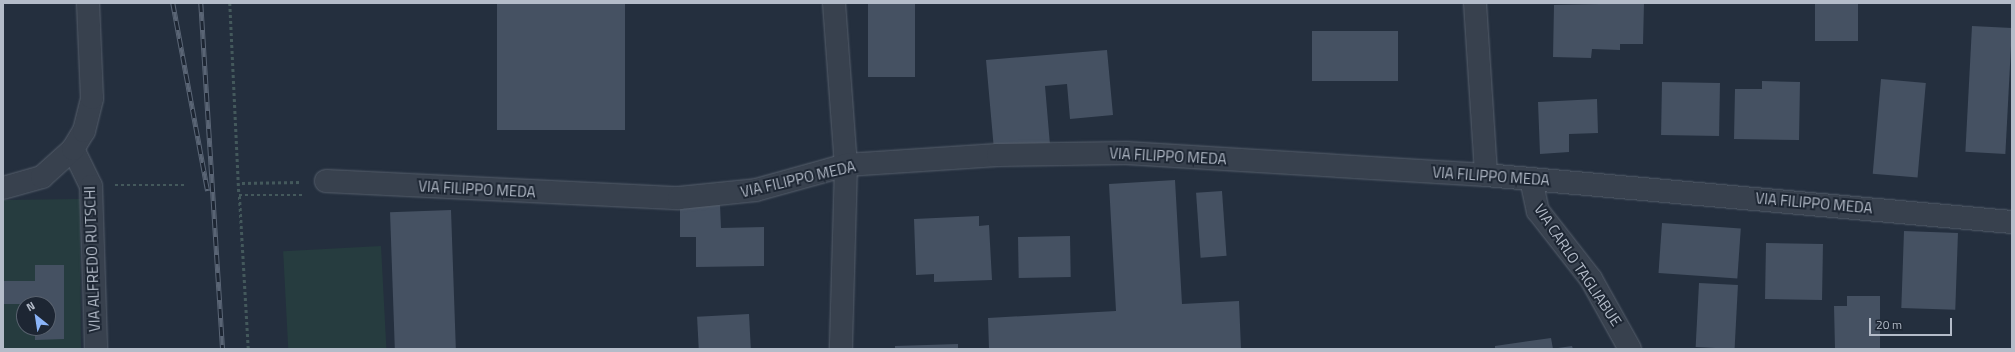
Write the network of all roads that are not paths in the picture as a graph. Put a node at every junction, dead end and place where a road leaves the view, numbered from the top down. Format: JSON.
{"nodes":[{"id":1,"x":88,"y":3,"type":"edge"},
{"id":2,"x":834,"y":3,"type":"edge"},
{"id":3,"x":1475,"y":3,"type":"edge"},
{"id":4,"x":73,"y":149,"type":"junction"},
{"id":5,"x":846,"y":165,"type":"junction"},
{"id":6,"x":1486,"y":175,"type":"junction"},
{"id":7,"x":1531,"y":179,"type":"junction"},
{"id":8,"x":326,"y":181,"type":"road end"},
{"id":9,"x":3,"y":188,"type":"edge"},
{"id":10,"x":2012,"y":222,"type":"edge"},
{"id":11,"x":96,"y":349,"type":"edge"},
{"id":12,"x":841,"y":349,"type":"edge"},
{"id":13,"x":1630,"y":349,"type":"edge"}],
"edges":[{"from":1,"to":4,"type":"street"},
{"from":2,"to":5,"type":"street"},
{"from":3,"to":6,"type":"street"},
{"from":4,"to":9,"type":"street"},
{"from":4,"to":11,"type":"street","name":"VIA ALFREDO RUTSCHI"},
{"from":5,"to":6,"type":"street","name":"VIA FILIPPO MEDA"},
{"from":5,"to":8,"type":"street","name":"VIA FILIPPO MEDA"},
{"from":5,"to":12,"type":"street"},
{"from":6,"to":7,"type":"street","name":"VIA FILIPPO MEDA"},
{"from":7,"to":10,"type":"street","name":"VIA FILIPPO MEDA"},
{"from":7,"to":13,"type":"street","name":"VIA CARLO TAGLIABUE"}]}
